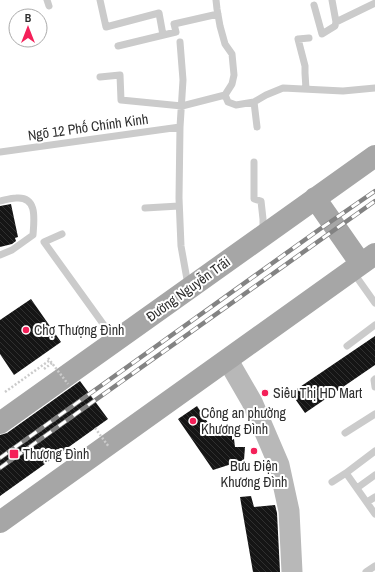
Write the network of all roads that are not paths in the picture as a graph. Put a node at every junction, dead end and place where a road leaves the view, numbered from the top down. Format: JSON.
{"nodes":[{"id":1,"x":100,"y":0,"type":"edge"},
{"id":2,"x":216,"y":0,"type":"edge"},
{"id":3,"x":332,"y":0,"type":"edge"},
{"id":4,"x":375,"y":4,"type":"edge"},
{"id":5,"x":314,"y":5,"type":"dead end"},
{"id":6,"x":218,"y":14,"type":"junction"},
{"id":7,"x":336,"y":22,"type":"junction"},
{"id":8,"x":163,"y":35,"type":"junction"},
{"id":9,"x":310,"y":38,"type":"dead end"},
{"id":10,"x":180,"y":42,"type":"dead end"},
{"id":11,"x":118,"y":46,"type":"dead end"},
{"id":12,"x":100,"y":77,"type":"dead end"},
{"id":13,"x":375,"y":88,"type":"edge"},
{"id":14,"x":306,"y":89,"type":"junction"},
{"id":15,"x":225,"y":95,"type":"junction"},
{"id":16,"x":254,"y":102,"type":"junction"},
{"id":17,"x":182,"y":106,"type":"junction"},
{"id":18,"x":257,"y":127,"type":"dead end"},
{"id":19,"x":180,"y":128,"type":"junction"},
{"id":20,"x":0,"y":152,"type":"edge"},
{"id":21,"x":375,"y":156,"type":"edge"},
{"id":22,"x":254,"y":162,"type":"dead end"},
{"id":23,"x":315,"y":198,"type":"junction"},
{"id":24,"x":0,"y":201,"type":"edge"},
{"id":25,"x":179,"y":206,"type":"junction"},
{"id":26,"x":144,"y":208,"type":"dead end"},
{"id":27,"x":62,"y":234,"type":"dead end"},
{"id":28,"x":262,"y":236,"type":"junction"},
{"id":29,"x":0,"y":255,"type":"edge"},
{"id":30,"x":362,"y":263,"type":"edge"},
{"id":31,"x":188,"y":289,"type":"junction"},
{"id":32,"x":375,"y":303,"type":"edge"},
{"id":33,"x":375,"y":325,"type":"edge"},
{"id":34,"x":115,"y":341,"type":"junction"},
{"id":35,"x":347,"y":346,"type":"dead end"},
{"id":36,"x":228,"y":359,"type":"junction"},
{"id":37,"x":375,"y":380,"type":"edge"},
{"id":38,"x":375,"y":387,"type":"edge"},
{"id":39,"x":375,"y":414,"type":"edge"},
{"id":40,"x":0,"y":423,"type":"edge"},
{"id":41,"x":345,"y":433,"type":"dead end"},
{"id":42,"x":375,"y":451,"type":"edge"},
{"id":43,"x":346,"y":473,"type":"junction"},
{"id":44,"x":375,"y":475,"type":"edge"},
{"id":45,"x":332,"y":482,"type":"dead end"},
{"id":46,"x":357,"y":488,"type":"junction"},
{"id":47,"x":375,"y":497,"type":"edge"},
{"id":48,"x":367,"y":502,"type":"junction"},
{"id":49,"x":375,"y":514,"type":"edge"},
{"id":50,"x":0,"y":522,"type":"edge"},
{"id":51,"x":375,"y":566,"type":"edge"},
{"id":52,"x":292,"y":572,"type":"edge"},
{"id":53,"x":366,"y":572,"type":"edge"}],
"edges":[{"from":1,"to":8,"type":"lane"},
{"from":2,"to":6,"type":"lane"},
{"from":3,"to":7,"type":"lane"},
{"from":4,"to":7,"type":"lane"},
{"from":5,"to":7,"type":"lane"},
{"from":6,"to":8,"type":"lane"},
{"from":6,"to":15,"type":"lane"},
{"from":8,"to":11,"type":"lane"},
{"from":9,"to":14,"type":"lane"},
{"from":10,"to":17,"type":"lane"},
{"from":12,"to":17,"type":"lane"},
{"from":13,"to":14,"type":"lane"},
{"from":14,"to":16,"type":"lane"},
{"from":15,"to":16,"type":"lane"},
{"from":15,"to":17,"type":"lane"},
{"from":16,"to":18,"type":"lane"},
{"from":17,"to":19,"type":"lane"},
{"from":19,"to":20,"type":"lane","name":"Ngõ 12 Phố Chính Kinh"},
{"from":19,"to":25,"type":"lane"},
{"from":21,"to":23,"type":"main road","name":"Đường Nguyễn Trãi"},
{"from":22,"to":28,"type":"lane"},
{"from":23,"to":28,"type":"main road","name":"Đường Nguyễn Trãi"},
{"from":23,"to":30,"type":"main road"},
{"from":24,"to":29,"type":"lane"},
{"from":25,"to":26,"type":"lane"},
{"from":25,"to":31,"type":"lane"},
{"from":27,"to":34,"type":"lane"},
{"from":28,"to":31,"type":"main road","name":"Đường Nguyễn Trãi"},
{"from":30,"to":32,"type":"lane"},
{"from":30,"to":36,"type":"main road"},
{"from":31,"to":34,"type":"main road","name":"Đường Nguyễn Trãi"},
{"from":33,"to":35,"type":"lane"},
{"from":34,"to":40,"type":"main road","name":"Đường Nguyễn Trãi"},
{"from":36,"to":50,"type":"main road"},
{"from":36,"to":52,"type":"street"},
{"from":37,"to":38,"type":"lane"},
{"from":39,"to":41,"type":"lane"},
{"from":42,"to":43,"type":"lane"},
{"from":43,"to":45,"type":"lane"},
{"from":43,"to":46,"type":"lane"},
{"from":44,"to":46,"type":"lane"},
{"from":46,"to":48,"type":"lane"},
{"from":47,"to":48,"type":"lane"},
{"from":48,"to":49,"type":"lane"},
{"from":51,"to":53,"type":"lane"}]}
